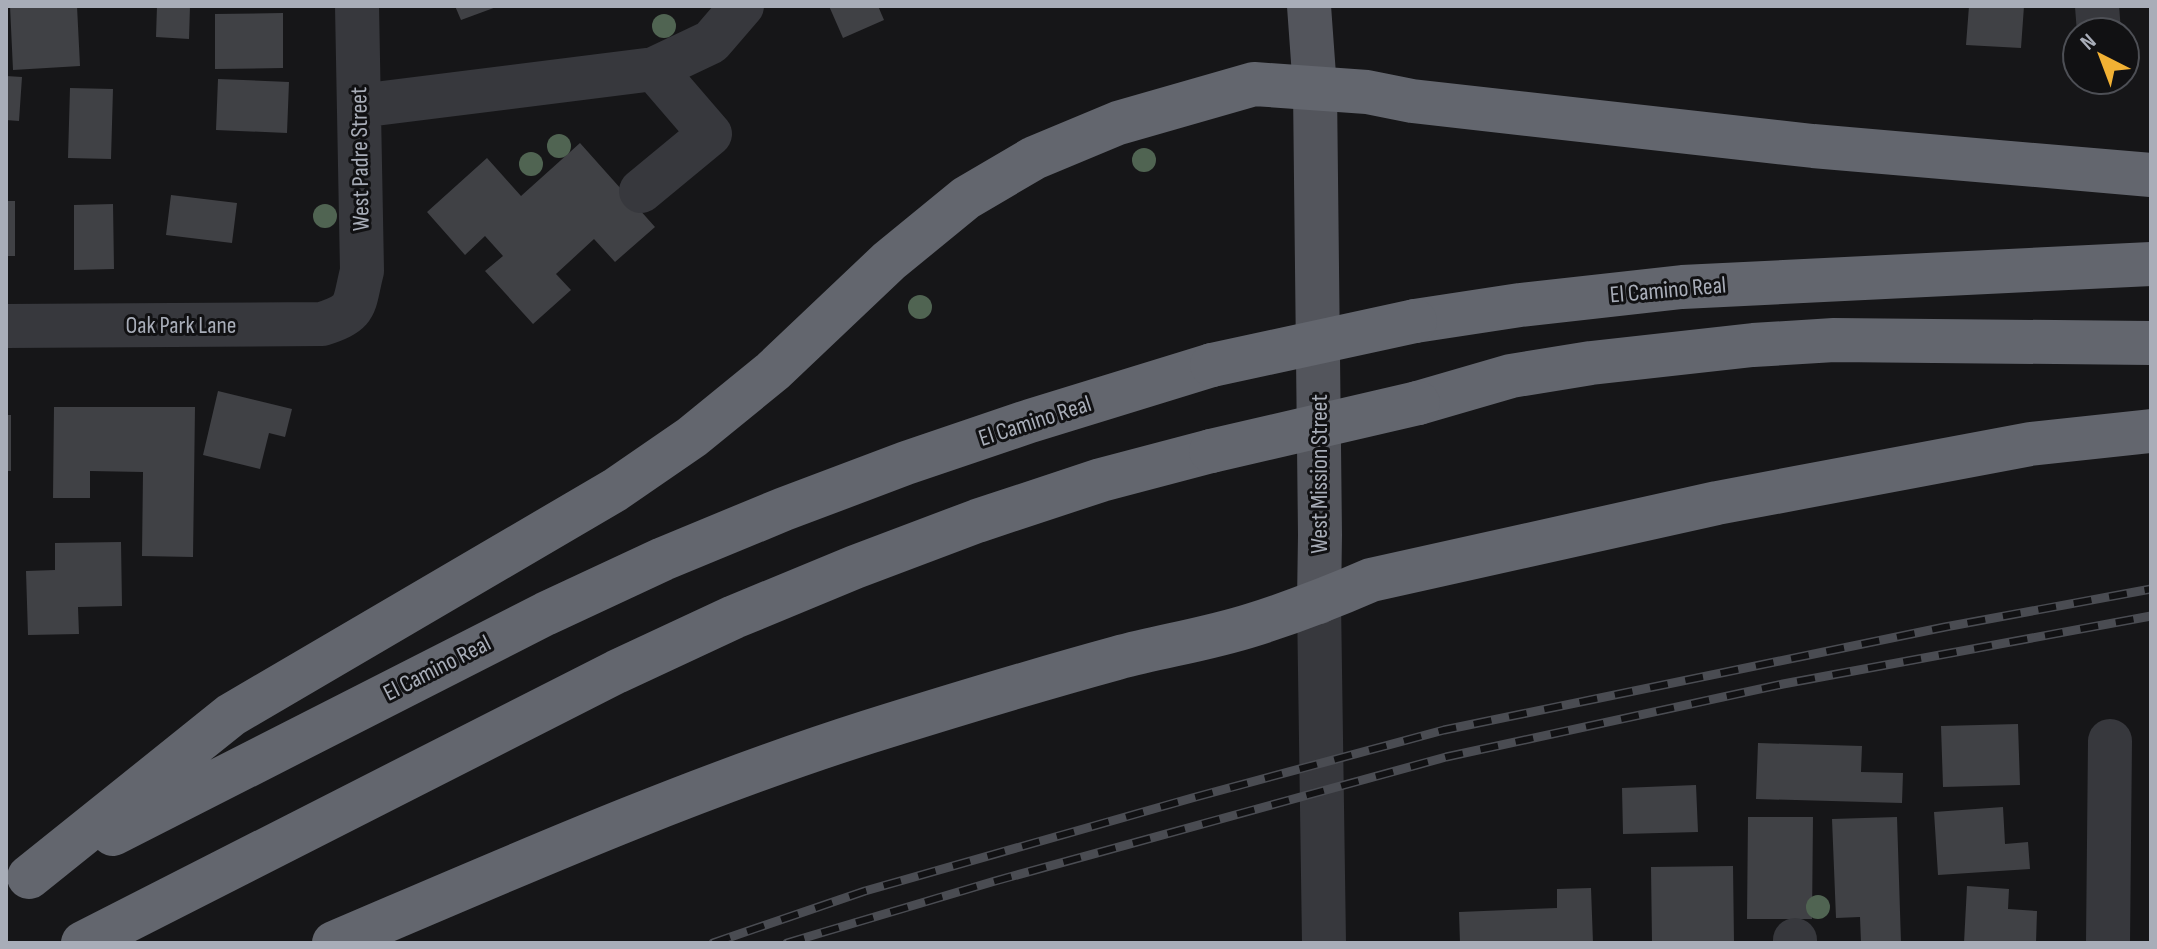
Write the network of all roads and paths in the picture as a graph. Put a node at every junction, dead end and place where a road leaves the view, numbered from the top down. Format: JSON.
{"nodes":[{"id":1,"x":357,"y":6,"type":"edge"},
{"id":2,"x":742,"y":6,"type":"edge"},
{"id":3,"x":1309,"y":6,"type":"edge"},
{"id":4,"x":654,"y":69,"type":"junction"},
{"id":5,"x":1315,"y":89,"type":"junction"},
{"id":6,"x":359,"y":106,"type":"junction"},
{"id":7,"x":2151,"y":175,"type":"edge"},
{"id":8,"x":641,"y":191,"type":"dead end"},
{"id":9,"x":2151,"y":264,"type":"edge"},
{"id":10,"x":351,"y":310,"type":"joint"},
{"id":11,"x":6,"y":326,"type":"edge"},
{"id":12,"x":2151,"y":343,"type":"edge"},
{"id":13,"x":2151,"y":431,"type":"edge"},
{"id":14,"x":1319,"y":602,"type":"junction"},
{"id":15,"x":2110,"y":741,"type":"dead end"},
{"id":16,"x":17,"y":883,"type":"edge"},
{"id":17,"x":83,"y":943,"type":"edge"},
{"id":18,"x":334,"y":943,"type":"edge"},
{"id":19,"x":1324,"y":943,"type":"edge"},
{"id":20,"x":2108,"y":943,"type":"edge"}],
"edges":[{"from":1,"to":6,"type":"street","name":"West Padre Street"},
{"from":2,"to":4,"type":"street"},
{"from":3,"to":5,"type":"main road","name":"West Mission Street"},
{"from":4,"to":6,"type":"street"},
{"from":4,"to":8,"type":"street"},
{"from":5,"to":7,"type":"highway"},
{"from":5,"to":14,"type":"main road","name":"West Mission Street"},
{"from":5,"to":16,"type":"highway"},
{"from":6,"to":10,"type":"street","name":"West Padre Street"},
{"from":9,"to":16,"type":"highway","name":"El Camino Real","bridge":true},
{"from":10,"to":11,"type":"street","name":"Oak Park Lane"},
{"from":12,"to":17,"type":"highway","bridge":true},
{"from":13,"to":14,"type":"highway"},
{"from":14,"to":18,"type":"highway"},
{"from":14,"to":19,"type":"street","name":"West Mission Street"},
{"from":15,"to":20,"type":"street"}]}
